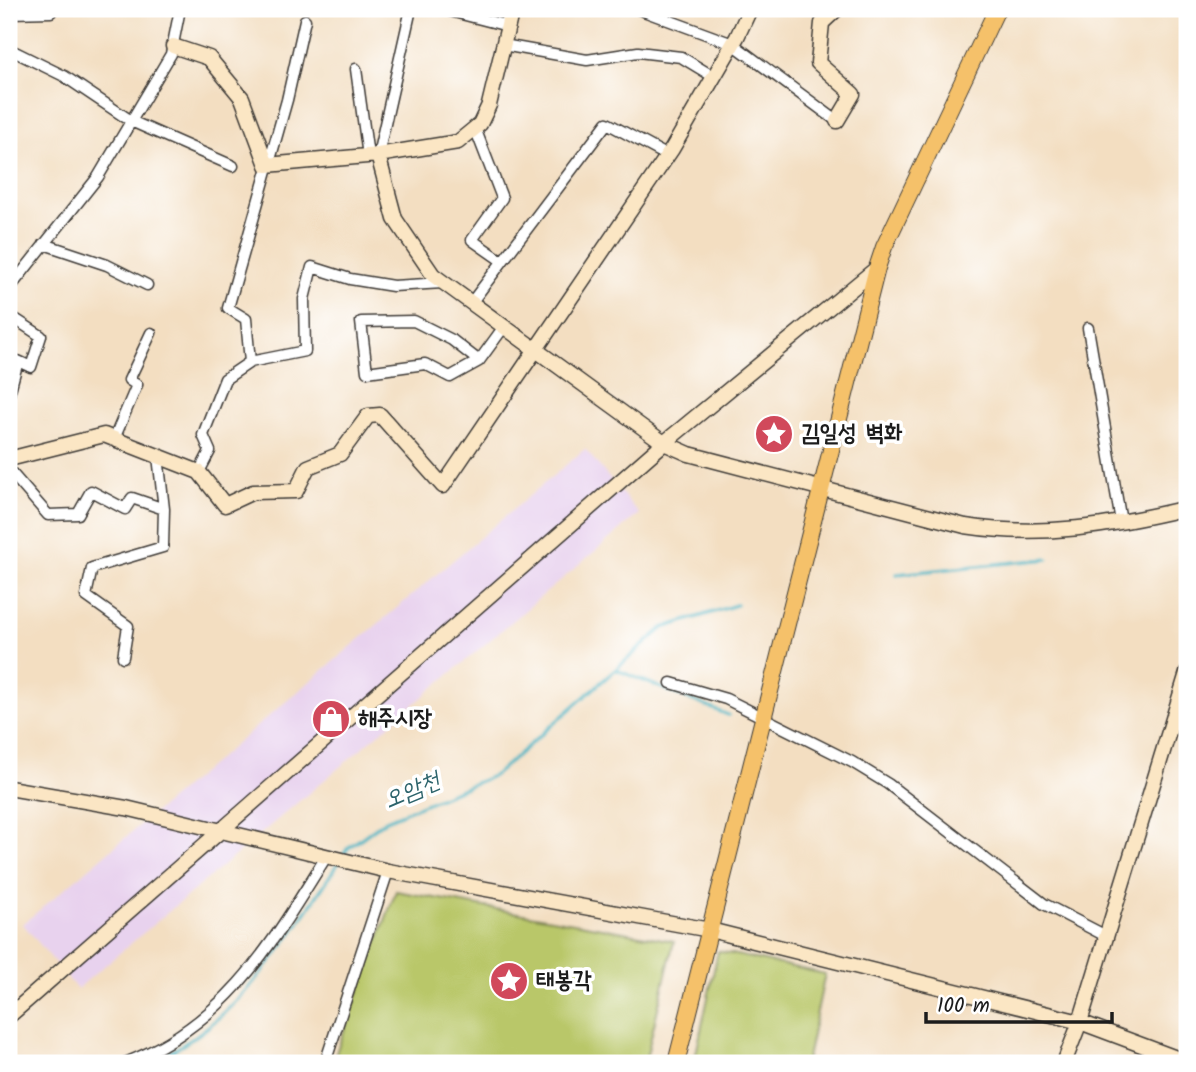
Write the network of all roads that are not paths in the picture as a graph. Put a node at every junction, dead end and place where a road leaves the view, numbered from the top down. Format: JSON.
{"nodes":[{"id":1,"x":51,"y":9,"type":"edge"},
{"id":2,"x":180,"y":9,"type":"edge"},
{"id":3,"x":411,"y":9,"type":"edge"},
{"id":4,"x":442,"y":9,"type":"edge"},
{"id":5,"x":512,"y":9,"type":"edge"},
{"id":6,"x":638,"y":9,"type":"edge"},
{"id":7,"x":750,"y":9,"type":"edge"},
{"id":8,"x":837,"y":9,"type":"edge"},
{"id":9,"x":997,"y":9,"type":"edge"},
{"id":10,"x":9,"y":13,"type":"edge"},
{"id":11,"x":305,"y":20,"type":"dead end"},
{"id":12,"x":508,"y":26,"type":"junction"},
{"id":13,"x":733,"y":44,"type":"junction"},
{"id":14,"x":503,"y":45,"type":"junction"},
{"id":15,"x":173,"y":46,"type":"junction"},
{"id":16,"x":9,"y":49,"type":"edge"},
{"id":17,"x":356,"y":69,"type":"dead end"},
{"id":18,"x":714,"y":77,"type":"junction"},
{"id":19,"x":131,"y":121,"type":"junction"},
{"id":20,"x":837,"y":121,"type":"joint"},
{"id":21,"x":475,"y":128,"type":"junction"},
{"id":22,"x":373,"y":155,"type":"junction"},
{"id":23,"x":668,"y":156,"type":"junction"},
{"id":24,"x":267,"y":165,"type":"junction"},
{"id":25,"x":233,"y":166,"type":"dead end"},
{"id":26,"x":44,"y":244,"type":"junction"},
{"id":27,"x":502,"y":261,"type":"junction"},
{"id":28,"x":877,"y":268,"type":"junction"},
{"id":29,"x":443,"y":283,"type":"junction"},
{"id":30,"x":147,"y":285,"type":"dead end"},
{"id":31,"x":9,"y":289,"type":"edge"},
{"id":32,"x":471,"y":303,"type":"junction"},
{"id":33,"x":9,"y":315,"type":"edge"},
{"id":34,"x":503,"y":328,"type":"junction"},
{"id":35,"x":1087,"y":328,"type":"dead end"},
{"id":36,"x":151,"y":333,"type":"dead end"},
{"id":37,"x":534,"y":351,"type":"junction"},
{"id":38,"x":479,"y":361,"type":"junction"},
{"id":39,"x":250,"y":362,"type":"junction"},
{"id":40,"x":9,"y":394,"type":"edge"},
{"id":41,"x":9,"y":412,"type":"edge"},
{"id":42,"x":9,"y":419,"type":"edge"},
{"id":43,"x":114,"y":439,"type":"junction"},
{"id":44,"x":664,"y":443,"type":"junction"},
{"id":45,"x":158,"y":456,"type":"junction"},
{"id":46,"x":9,"y":459,"type":"edge"},
{"id":47,"x":9,"y":470,"type":"edge"},
{"id":48,"x":199,"y":472,"type":"junction"},
{"id":49,"x":823,"y":490,"type":"junction"},
{"id":50,"x":164,"y":509,"type":"junction"},
{"id":51,"x":1187,"y":509,"type":"edge"},
{"id":52,"x":1121,"y":522,"type":"junction"},
{"id":53,"x":123,"y":657,"type":"dead end"},
{"id":54,"x":1187,"y":673,"type":"edge"},
{"id":55,"x":671,"y":683,"type":"dead end"},
{"id":56,"x":764,"y":719,"type":"junction"},
{"id":57,"x":9,"y":788,"type":"edge"},
{"id":58,"x":219,"y":832,"type":"junction"},
{"id":59,"x":326,"y":857,"type":"junction"},
{"id":60,"x":388,"y":871,"type":"junction"},
{"id":61,"x":710,"y":930,"type":"junction"},
{"id":62,"x":1106,"y":936,"type":"junction"},
{"id":63,"x":9,"y":1016,"type":"edge"},
{"id":64,"x":1080,"y":1022,"type":"junction"},
{"id":65,"x":1187,"y":1062,"type":"edge"},
{"id":66,"x":125,"y":1063,"type":"edge"},
{"id":67,"x":325,"y":1063,"type":"edge"},
{"id":68,"x":677,"y":1063,"type":"edge"},
{"id":69,"x":1064,"y":1063,"type":"edge"}],
"edges":[{"from":1,"to":10,"type":"street"},
{"from":2,"to":15,"type":"street"},
{"from":3,"to":22,"type":"street"},
{"from":4,"to":12,"type":"street"},
{"from":5,"to":12,"type":"street"},
{"from":6,"to":13,"type":"street"},
{"from":7,"to":13,"type":"street"},
{"from":8,"to":20,"type":"street"},
{"from":9,"to":28,"type":"main road"},
{"from":11,"to":24,"type":"street"},
{"from":12,"to":14,"type":"street"},
{"from":13,"to":18,"type":"street"},
{"from":13,"to":20,"type":"street"},
{"from":14,"to":18,"type":"street"},
{"from":14,"to":21,"type":"street"},
{"from":15,"to":19,"type":"street"},
{"from":15,"to":24,"type":"street"},
{"from":16,"to":19,"type":"street"},
{"from":17,"to":22,"type":"street"},
{"from":18,"to":23,"type":"street"},
{"from":19,"to":25,"type":"street"},
{"from":19,"to":26,"type":"street"},
{"from":21,"to":22,"type":"street"},
{"from":21,"to":27,"type":"street"},
{"from":22,"to":24,"type":"street"},
{"from":22,"to":29,"type":"street"},
{"from":23,"to":27,"type":"street"},
{"from":23,"to":37,"type":"street"},
{"from":24,"to":39,"type":"street"},
{"from":26,"to":30,"type":"street"},
{"from":26,"to":31,"type":"street"},
{"from":27,"to":32,"type":"street"},
{"from":28,"to":44,"type":"street"},
{"from":28,"to":49,"type":"main road"},
{"from":29,"to":32,"type":"street"},
{"from":29,"to":39,"type":"street"},
{"from":32,"to":34,"type":"street"},
{"from":33,"to":40,"type":"street"},
{"from":34,"to":37,"type":"street"},
{"from":34,"to":38,"type":"street"},
{"from":35,"to":52,"type":"street"},
{"from":36,"to":43,"type":"street"},
{"from":37,"to":44,"type":"street"},
{"from":37,"to":48,"type":"street"},
{"from":38,"to":38,"type":"street"},
{"from":39,"to":48,"type":"street"},
{"from":41,"to":42,"type":"street"},
{"from":43,"to":45,"type":"street"},
{"from":43,"to":46,"type":"street"},
{"from":44,"to":49,"type":"street"},
{"from":44,"to":58,"type":"street"},
{"from":45,"to":48,"type":"street"},
{"from":45,"to":50,"type":"street"},
{"from":47,"to":50,"type":"street"},
{"from":49,"to":52,"type":"street"},
{"from":49,"to":56,"type":"main road"},
{"from":50,"to":53,"type":"street"},
{"from":51,"to":52,"type":"street"},
{"from":54,"to":62,"type":"street"},
{"from":55,"to":56,"type":"street"},
{"from":56,"to":61,"type":"main road"},
{"from":56,"to":62,"type":"street"},
{"from":57,"to":58,"type":"street"},
{"from":58,"to":59,"type":"street"},
{"from":58,"to":63,"type":"street"},
{"from":59,"to":60,"type":"street"},
{"from":59,"to":66,"type":"street"},
{"from":60,"to":61,"type":"street"},
{"from":60,"to":67,"type":"street"},
{"from":61,"to":64,"type":"street"},
{"from":61,"to":68,"type":"main road"},
{"from":62,"to":64,"type":"street"},
{"from":64,"to":65,"type":"street"},
{"from":64,"to":69,"type":"street"}]}
